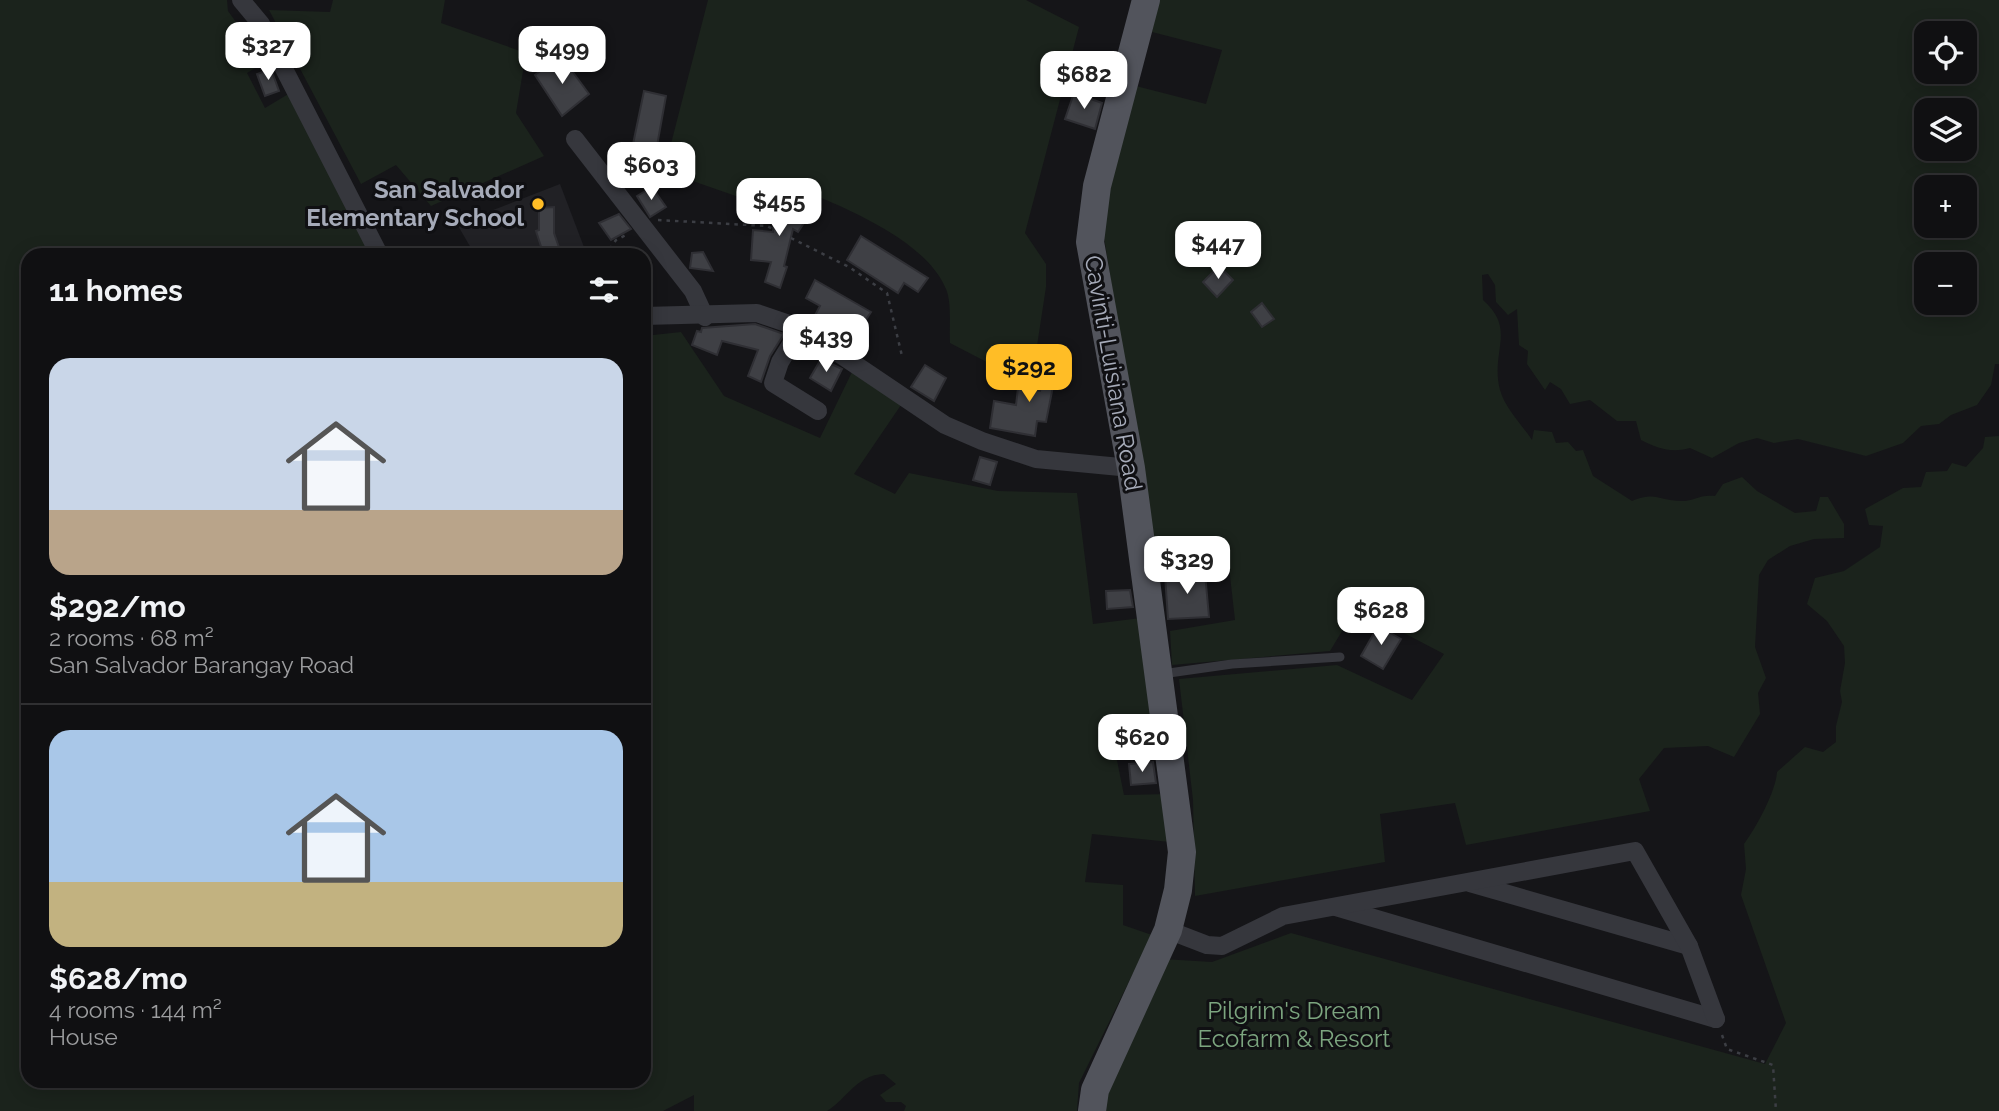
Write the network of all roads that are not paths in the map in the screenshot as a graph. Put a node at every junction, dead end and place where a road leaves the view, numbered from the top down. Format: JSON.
{"nodes":[{"id":1,"x":241,"y":0,"type":"edge"},
{"id":2,"x":1146,"y":0,"type":"edge"},
{"id":3,"x":575,"y":139,"type":"dead end"},
{"id":4,"x":376,"y":248,"type":"edge"},
{"id":5,"x":651,"y":316,"type":"edge"},
{"id":6,"x":705,"y":317,"type":"junction"},
{"id":7,"x":802,"y":328,"type":"junction"},
{"id":8,"x":818,"y":411,"type":"dead end"},
{"id":9,"x":1131,"y":468,"type":"junction"},
{"id":10,"x":1340,"y":657,"type":"dead end"},
{"id":11,"x":1160,"y":674,"type":"junction"},
{"id":12,"x":1467,"y":882,"type":"junction"},
{"id":13,"x":1333,"y":906,"type":"junction"},
{"id":14,"x":1168,"y":930,"type":"junction"},
{"id":15,"x":1689,"y":946,"type":"junction"},
{"id":16,"x":1092,"y":1111,"type":"edge"}],
"edges":[{"from":1,"to":4,"type":"street"},
{"from":2,"to":9,"type":"main road","name":"Cavinti-Luisiana Road"},
{"from":3,"to":6,"type":"street"},
{"from":5,"to":6,"type":"street"},
{"from":6,"to":7,"type":"street"},
{"from":7,"to":8,"type":"street"},
{"from":7,"to":9,"type":"street"},
{"from":9,"to":11,"type":"main road","name":"Cavinti-Luisiana Road"},
{"from":10,"to":11,"type":"lane"},
{"from":11,"to":14,"type":"main road","name":"Cavinti-Luisiana Road"},
{"from":12,"to":13,"type":"street"},
{"from":12,"to":15,"type":"street"},
{"from":12,"to":15,"type":"street"},
{"from":13,"to":14,"type":"street"},
{"from":13,"to":15,"type":"street"},
{"from":14,"to":16,"type":"main road","name":"Cavinti-Luisiana Road"}]}
